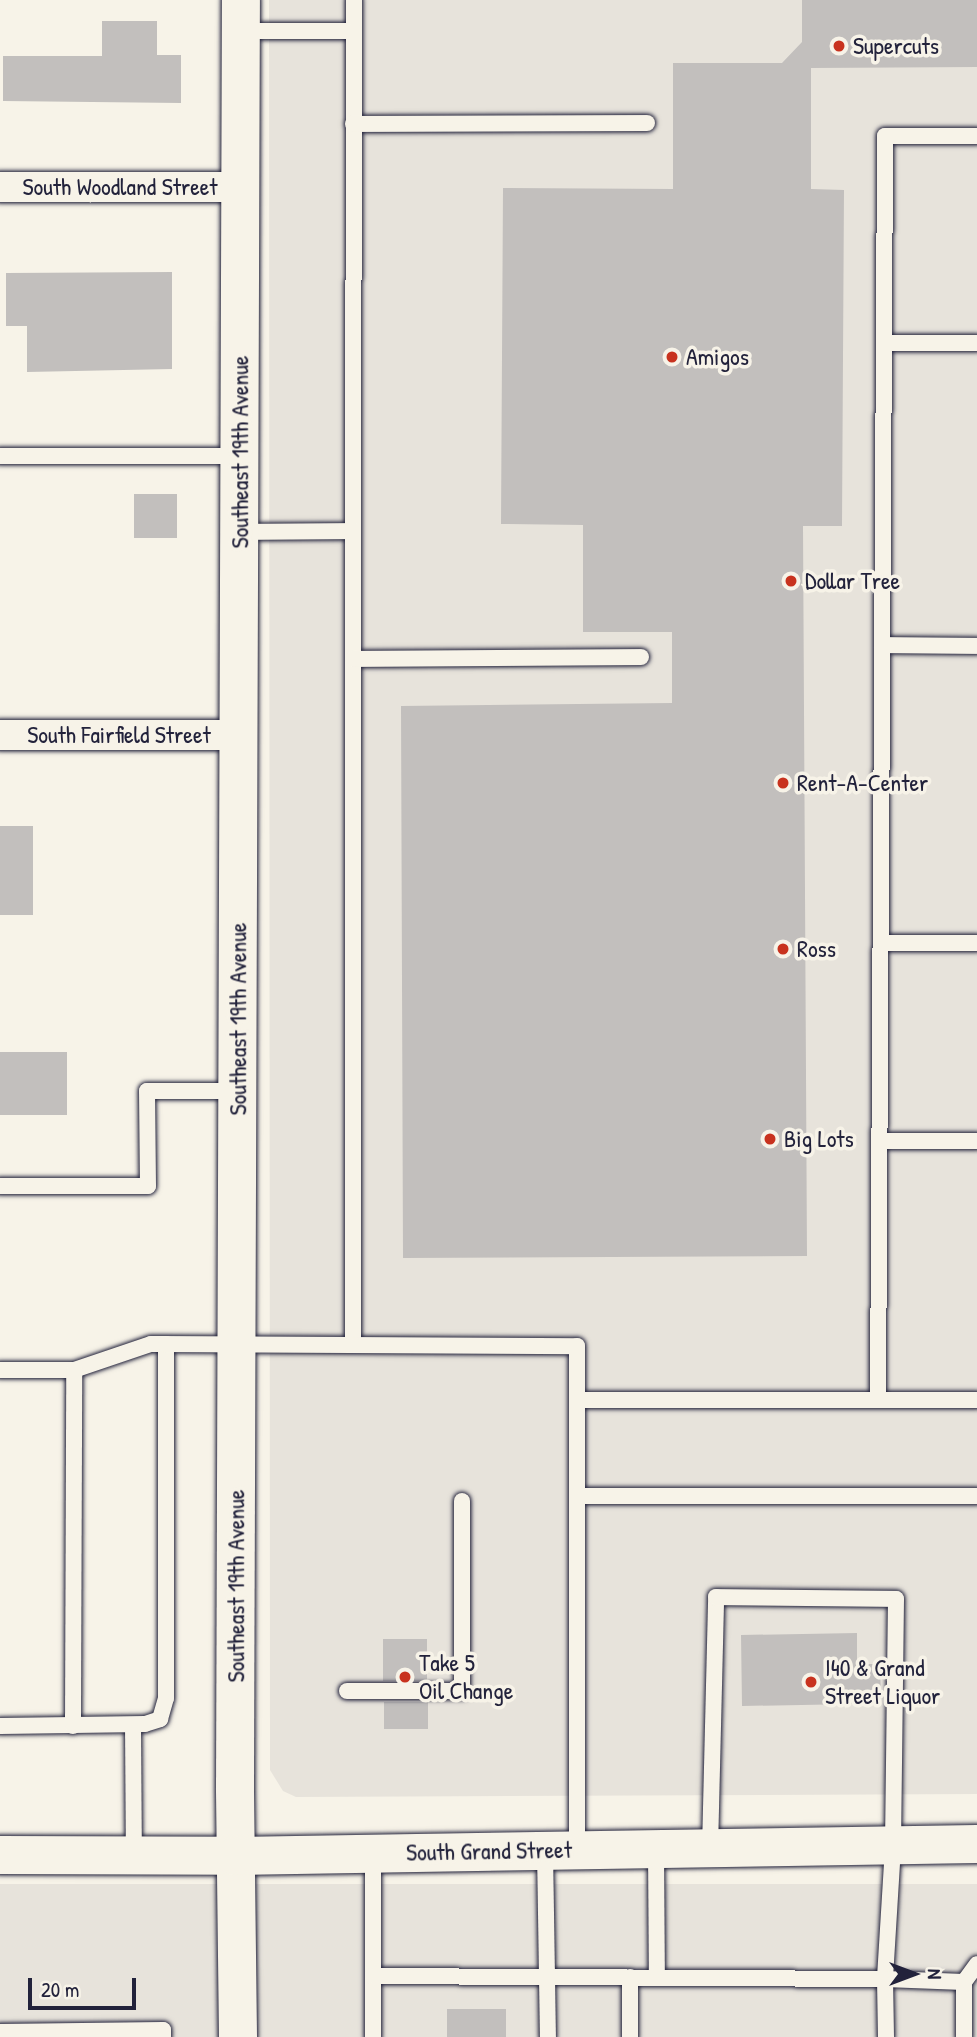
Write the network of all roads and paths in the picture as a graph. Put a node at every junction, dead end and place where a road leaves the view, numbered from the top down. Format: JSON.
{"nodes":[{"id":1,"x":354,"y":0,"type":"edge"},
{"id":2,"x":241,"y":16,"type":"edge"},
{"id":3,"x":354,"y":31,"type":"junction"},
{"id":4,"x":647,"y":123,"type":"dead end"},
{"id":5,"x":353,"y":124,"type":"junction"},
{"id":6,"x":977,"y":136,"type":"edge"},
{"id":7,"x":0,"y":187,"type":"edge"},
{"id":8,"x":241,"y":187,"type":"junction"},
{"id":9,"x":884,"y":343,"type":"junction"},
{"id":10,"x":977,"y":343,"type":"edge"},
{"id":11,"x":0,"y":456,"type":"edge"},
{"id":12,"x":240,"y":456,"type":"junction"},
{"id":13,"x":353,"y":531,"type":"junction"},
{"id":14,"x":239,"y":532,"type":"junction"},
{"id":15,"x":882,"y":645,"type":"junction"},
{"id":16,"x":977,"y":646,"type":"edge"},
{"id":17,"x":641,"y":657,"type":"dead end"},
{"id":18,"x":353,"y":659,"type":"junction"},
{"id":19,"x":239,"y":735,"type":"junction"},
{"id":20,"x":0,"y":736,"type":"edge"},
{"id":21,"x":881,"y":943,"type":"junction"},
{"id":22,"x":977,"y":943,"type":"edge"},
{"id":23,"x":237,"y":1091,"type":"junction"},
{"id":24,"x":880,"y":1141,"type":"junction"},
{"id":25,"x":977,"y":1142,"type":"edge"},
{"id":26,"x":0,"y":1186,"type":"edge"},
{"id":27,"x":166,"y":1344,"type":"junction"},
{"id":28,"x":236,"y":1345,"type":"junction"},
{"id":29,"x":353,"y":1345,"type":"junction"},
{"id":30,"x":0,"y":1370,"type":"edge"},
{"id":31,"x":74,"y":1370,"type":"junction"},
{"id":32,"x":577,"y":1400,"type":"junction"},
{"id":33,"x":878,"y":1400,"type":"junction"},
{"id":34,"x":977,"y":1400,"type":"edge"},
{"id":35,"x":577,"y":1496,"type":"junction"},
{"id":36,"x":977,"y":1496,"type":"edge"},
{"id":37,"x":462,"y":1501,"type":"dead end"},
{"id":38,"x":347,"y":1691,"type":"dead end"},
{"id":39,"x":133,"y":1724,"type":"junction"},
{"id":40,"x":0,"y":1726,"type":"edge"},
{"id":41,"x":73,"y":1726,"type":"junction"},
{"id":42,"x":977,"y":1844,"type":"edge"},
{"id":43,"x":893,"y":1847,"type":"junction"},
{"id":44,"x":656,"y":1849,"type":"junction"},
{"id":45,"x":710,"y":1849,"type":"junction"},
{"id":46,"x":561,"y":1850,"type":"junction"},
{"id":47,"x":373,"y":1853,"type":"junction"},
{"id":48,"x":0,"y":1855,"type":"edge"},
{"id":49,"x":134,"y":1855,"type":"junction"},
{"id":50,"x":235,"y":1856,"type":"junction"},
{"id":51,"x":977,"y":1964,"type":"edge"},
{"id":52,"x":373,"y":1976,"type":"junction"},
{"id":53,"x":547,"y":1977,"type":"junction"},
{"id":54,"x":631,"y":1977,"type":"junction"},
{"id":55,"x":657,"y":1977,"type":"junction"},
{"id":56,"x":885,"y":1979,"type":"junction"},
{"id":57,"x":964,"y":1982,"type":"junction"},
{"id":58,"x":9,"y":2033,"type":"edge"},
{"id":59,"x":67,"y":2034,"type":"edge"},
{"id":60,"x":107,"y":2034,"type":"edge"},
{"id":61,"x":163,"y":2037,"type":"edge"},
{"id":62,"x":238,"y":2037,"type":"edge"},
{"id":63,"x":373,"y":2037,"type":"edge"},
{"id":64,"x":548,"y":2037,"type":"edge"},
{"id":65,"x":631,"y":2037,"type":"edge"},
{"id":66,"x":886,"y":2037,"type":"edge"},
{"id":67,"x":964,"y":2037,"type":"edge"}],
"edges":[{"from":1,"to":3,"type":"lane"},
{"from":2,"to":3,"type":"lane"},
{"from":2,"to":8,"type":"street","name":"Southeast 19th Avenue"},
{"from":3,"to":5,"type":"lane"},
{"from":4,"to":5,"type":"lane"},
{"from":5,"to":13,"type":"lane"},
{"from":6,"to":9,"type":"lane"},
{"from":7,"to":8,"type":"street","name":"South Woodland Street"},
{"from":8,"to":12,"type":"street","name":"Southeast 19th Avenue"},
{"from":9,"to":10,"type":"lane"},
{"from":9,"to":15,"type":"lane"},
{"from":11,"to":12,"type":"lane"},
{"from":12,"to":14,"type":"street","name":"Southeast 19th Avenue"},
{"from":13,"to":14,"type":"lane"},
{"from":13,"to":18,"type":"lane"},
{"from":14,"to":19,"type":"street","name":"Southeast 19th Avenue"},
{"from":15,"to":16,"type":"lane"},
{"from":15,"to":21,"type":"lane"},
{"from":17,"to":18,"type":"lane"},
{"from":18,"to":29,"type":"lane"},
{"from":19,"to":20,"type":"street","name":"South Fairfield Street"},
{"from":19,"to":23,"type":"street","name":"Southeast 19th Avenue"},
{"from":21,"to":22,"type":"lane"},
{"from":21,"to":24,"type":"lane"},
{"from":23,"to":26,"type":"lane"},
{"from":23,"to":28,"type":"street","name":"Southeast 19th Avenue"},
{"from":24,"to":25,"type":"lane"},
{"from":24,"to":33,"type":"lane"},
{"from":27,"to":28,"type":"lane"},
{"from":27,"to":31,"type":"lane"},
{"from":27,"to":39,"type":"lane"},
{"from":28,"to":29,"type":"lane"},
{"from":28,"to":50,"type":"street","name":"Southeast 19th Avenue"},
{"from":29,"to":32,"type":"lane"},
{"from":30,"to":31,"type":"lane"},
{"from":31,"to":41,"type":"lane"},
{"from":32,"to":33,"type":"lane"},
{"from":32,"to":35,"type":"lane"},
{"from":33,"to":34,"type":"lane"},
{"from":35,"to":36,"type":"lane"},
{"from":35,"to":46,"type":"lane"},
{"from":37,"to":38,"type":"lane"},
{"from":39,"to":41,"type":"lane"},
{"from":39,"to":49,"type":"lane"},
{"from":40,"to":41,"type":"lane"},
{"from":42,"to":43,"type":"street","name":"South Grand Street"},
{"from":43,"to":45,"type":"street","name":"South Grand Street"},
{"from":43,"to":45,"type":"lane"},
{"from":43,"to":56,"type":"lane"},
{"from":44,"to":45,"type":"street","name":"South Grand Street"},
{"from":44,"to":46,"type":"street","name":"South Grand Street"},
{"from":44,"to":55,"type":"lane"},
{"from":46,"to":47,"type":"street","name":"South Grand Street"},
{"from":46,"to":53,"type":"lane"},
{"from":47,"to":50,"type":"street","name":"South Grand Street"},
{"from":47,"to":52,"type":"lane"},
{"from":48,"to":49,"type":"street","name":"South Grand Street"},
{"from":49,"to":50,"type":"street","name":"South Grand Street"},
{"from":50,"to":62,"type":"street","name":"Southeast 19th Avenue"},
{"from":51,"to":57,"type":"lane"},
{"from":52,"to":53,"type":"lane"},
{"from":52,"to":63,"type":"lane"},
{"from":53,"to":54,"type":"lane"},
{"from":53,"to":64,"type":"lane"},
{"from":54,"to":55,"type":"lane"},
{"from":54,"to":65,"type":"lane"},
{"from":55,"to":56,"type":"lane"},
{"from":56,"to":57,"type":"lane"},
{"from":56,"to":66,"type":"lane"},
{"from":57,"to":67,"type":"lane"},
{"from":58,"to":59,"type":"lane"},
{"from":59,"to":60,"type":"lane"},
{"from":60,"to":61,"type":"lane"}]}
